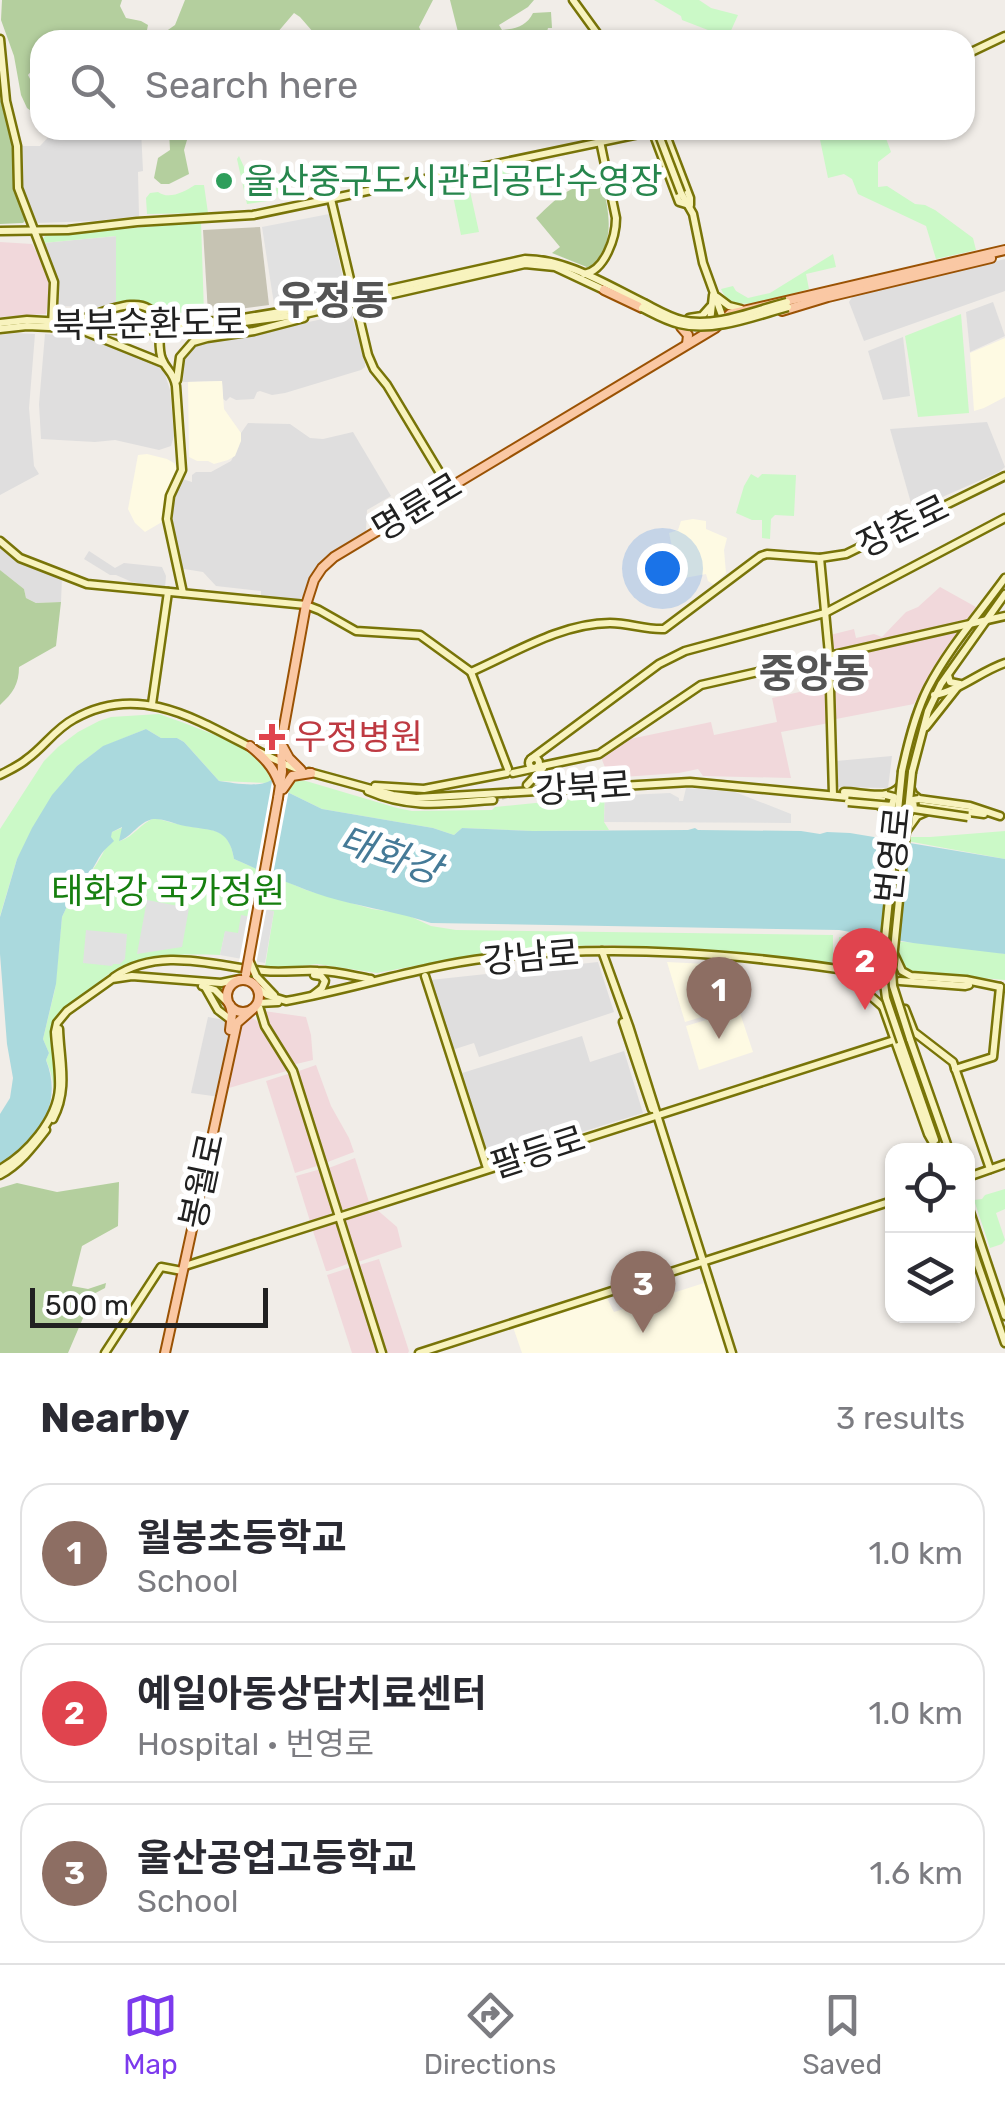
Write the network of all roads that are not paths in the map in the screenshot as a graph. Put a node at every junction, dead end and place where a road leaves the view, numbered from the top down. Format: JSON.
{"nodes":[{"id":1,"x":574,"y":0,"type":"edge"},
{"id":2,"x":596,"y":30,"type":"edge"},
{"id":3,"x":1005,"y":36,"type":"edge"},
{"id":4,"x":0,"y":38,"type":"edge"},
{"id":5,"x":975,"y":50,"type":"edge"},
{"id":6,"x":605,"y":140,"type":"edge"},
{"id":7,"x":661,"y":140,"type":"edge"},
{"id":8,"x":662,"y":140,"type":"edge"},
{"id":9,"x":600,"y":141,"type":"junction"},
{"id":10,"x":331,"y":199,"type":"junction"},
{"id":11,"x":690,"y":206,"type":"junction"},
{"id":12,"x":34,"y":230,"type":"junction"},
{"id":13,"x":0,"y":232,"type":"edge"},
{"id":14,"x":1005,"y":252,"type":"edge"},
{"id":15,"x":600,"y":264,"type":"junction"},
{"id":16,"x":497,"y":266,"type":"junction"},
{"id":17,"x":581,"y":274,"type":"junction"},
{"id":18,"x":608,"y":289,"type":"junction"},
{"id":19,"x":828,"y":295,"type":"junction"},
{"id":20,"x":715,"y":296,"type":"junction"},
{"id":21,"x":354,"y":300,"type":"junction"},
{"id":22,"x":643,"y":306,"type":"junction"},
{"id":23,"x":112,"y":309,"type":"junction"},
{"id":24,"x":325,"y":310,"type":"junction"},
{"id":25,"x":747,"y":310,"type":"junction"},
{"id":26,"x":689,"y":318,"type":"junction"},
{"id":27,"x":712,"y":318,"type":"junction"},
{"id":28,"x":52,"y":324,"type":"junction"},
{"id":29,"x":116,"y":325,"type":"junction"},
{"id":30,"x":0,"y":326,"type":"edge"},
{"id":31,"x":73,"y":326,"type":"junction"},
{"id":32,"x":197,"y":326,"type":"junction"},
{"id":33,"x":716,"y":326,"type":"junction"},
{"id":34,"x":137,"y":328,"type":"junction"},
{"id":35,"x":681,"y":328,"type":"junction"},
{"id":36,"x":686,"y":345,"type":"junction"},
{"id":37,"x":168,"y":367,"type":"junction"},
{"id":38,"x":176,"y":386,"type":"junction"},
{"id":39,"x":1005,"y":476,"type":"edge"},
{"id":40,"x":449,"y":488,"type":"junction"},
{"id":41,"x":1005,"y":518,"type":"edge"},
{"id":42,"x":0,"y":541,"type":"edge"},
{"id":43,"x":820,"y":558,"type":"junction"},
{"id":44,"x":1005,"y":578,"type":"edge"},
{"id":45,"x":168,"y":592,"type":"junction"},
{"id":46,"x":184,"y":593,"type":"junction"},
{"id":47,"x":1005,"y":594,"type":"edge"},
{"id":48,"x":306,"y":605,"type":"junction"},
{"id":49,"x":825,"y":613,"type":"junction"},
{"id":50,"x":1005,"y":616,"type":"edge"},
{"id":51,"x":986,"y":620,"type":"junction"},
{"id":52,"x":972,"y":623,"type":"junction"},
{"id":53,"x":954,"y":627,"type":"junction"},
{"id":54,"x":962,"y":636,"type":"junction"},
{"id":55,"x":829,"y":654,"type":"junction"},
{"id":56,"x":1005,"y":662,"type":"edge"},
{"id":57,"x":950,"y":669,"type":"junction"},
{"id":58,"x":471,"y":672,"type":"junction"},
{"id":59,"x":960,"y":684,"type":"junction"},
{"id":60,"x":935,"y":695,"type":"junction"},
{"id":61,"x":924,"y":696,"type":"junction"},
{"id":62,"x":152,"y":705,"type":"junction"},
{"id":63,"x":284,"y":730,"type":"junction"},
{"id":64,"x":921,"y":736,"type":"junction"},
{"id":65,"x":282,"y":743,"type":"junction"},
{"id":66,"x":252,"y":747,"type":"junction"},
{"id":67,"x":531,"y":759,"type":"junction"},
{"id":68,"x":280,"y":762,"type":"junction"},
{"id":69,"x":539,"y":767,"type":"junction"},
{"id":70,"x":510,"y":771,"type":"junction"},
{"id":71,"x":306,"y":772,"type":"junction"},
{"id":72,"x":0,"y":775,"type":"edge"},
{"id":73,"x":282,"y":780,"type":"junction"},
{"id":74,"x":354,"y":783,"type":"junction"},
{"id":75,"x":527,"y":785,"type":"dead end"},
{"id":76,"x":900,"y":785,"type":"junction"},
{"id":77,"x":910,"y":786,"type":"junction"},
{"id":78,"x":833,"y":795,"type":"junction"},
{"id":79,"x":888,"y":798,"type":"junction"},
{"id":80,"x":493,"y":800,"type":"tunnel mouth"},
{"id":81,"x":918,"y":802,"type":"junction"},
{"id":82,"x":878,"y":805,"type":"junction"},
{"id":83,"x":930,"y":811,"type":"junction"},
{"id":84,"x":1002,"y":816,"type":"edge"},
{"id":85,"x":895,"y":835,"type":"junction"},
{"id":86,"x":905,"y":836,"type":"junction"},
{"id":87,"x":883,"y":948,"type":"junction"},
{"id":88,"x":893,"y":949,"type":"junction"},
{"id":89,"x":602,"y":951,"type":"junction"},
{"id":90,"x":181,"y":960,"type":"junction"},
{"id":91,"x":142,"y":964,"type":"junction"},
{"id":92,"x":158,"y":964,"type":"junction"},
{"id":93,"x":293,"y":972,"type":"junction"},
{"id":94,"x":842,"y":972,"type":"junction"},
{"id":95,"x":868,"y":974,"type":"junction"},
{"id":96,"x":136,"y":978,"type":"junction"},
{"id":97,"x":426,"y":978,"type":"dead end"},
{"id":98,"x":112,"y":979,"type":"junction"},
{"id":99,"x":165,"y":979,"type":"junction"},
{"id":100,"x":249,"y":979,"type":"junction"},
{"id":101,"x":900,"y":979,"type":"tunnel mouth"},
{"id":102,"x":378,"y":980,"type":"junction"},
{"id":103,"x":201,"y":986,"type":"junction"},
{"id":104,"x":1001,"y":990,"type":"edge"},
{"id":105,"x":864,"y":991,"type":"junction"},
{"id":106,"x":308,"y":997,"type":"junction"},
{"id":107,"x":285,"y":1001,"type":"junction"},
{"id":108,"x":229,"y":1005,"type":"junction"},
{"id":109,"x":884,"y":1007,"type":"junction"},
{"id":110,"x":250,"y":1010,"type":"junction"},
{"id":111,"x":232,"y":1020,"type":"junction"},
{"id":112,"x":265,"y":1026,"type":"junction"},
{"id":113,"x":898,"y":1041,"type":"junction"},
{"id":114,"x":955,"y":1070,"type":"junction"},
{"id":115,"x":656,"y":1114,"type":"junction"},
{"id":116,"x":935,"y":1143,"type":"edge"},
{"id":117,"x":947,"y":1143,"type":"edge"},
{"id":118,"x":1005,"y":1164,"type":"edge"},
{"id":119,"x":487,"y":1168,"type":"junction"},
{"id":120,"x":990,"y":1169,"type":"junction"},
{"id":121,"x":0,"y":1172,"type":"edge"},
{"id":122,"x":975,"y":1174,"type":"edge"},
{"id":123,"x":885,"y":1203,"type":"edge"},
{"id":124,"x":338,"y":1216,"type":"junction"},
{"id":125,"x":975,"y":1227,"type":"edge"},
{"id":126,"x":975,"y":1256,"type":"edge"},
{"id":127,"x":703,"y":1261,"type":"junction"},
{"id":128,"x":181,"y":1269,"type":"junction"},
{"id":129,"x":1005,"y":1316,"type":"edge"},
{"id":130,"x":1005,"y":1343,"type":"edge"},
{"id":131,"x":105,"y":1353,"type":"edge"},
{"id":132,"x":162,"y":1353,"type":"edge"},
{"id":133,"x":382,"y":1353,"type":"edge"},
{"id":134,"x":419,"y":1353,"type":"edge"},
{"id":135,"x":732,"y":1353,"type":"edge"}],
"edges":[{"from":1,"to":2,"type":"main road"},
{"from":3,"to":5,"type":"main road"},
{"from":4,"to":12,"type":"main road"},
{"from":6,"to":9,"type":"main road"},
{"from":7,"to":11,"type":"main road","bridge":true},
{"from":8,"to":11,"type":"main road"},
{"from":9,"to":10,"type":"main road"},
{"from":9,"to":15,"type":"main road"},
{"from":10,"to":12,"type":"main road"},
{"from":10,"to":21,"type":"main road"},
{"from":11,"to":20,"type":"main road"},
{"from":12,"to":13,"type":"main road"},
{"from":12,"to":28,"type":"main road"},
{"from":14,"to":19,"type":"main road"},
{"from":15,"to":17,"type":"main road"},
{"from":15,"to":18,"type":"main road"},
{"from":16,"to":17,"type":"main road","name":"북부순환도로"},
{"from":16,"to":18,"type":"main road","name":"북부순환도로"},
{"from":16,"to":21,"type":"main road","name":"북부순환도로"},
{"from":17,"to":18,"type":"main road","name":"북부순환도로"},
{"from":18,"to":22,"type":"main road","name":"북부순환도로"},
{"from":19,"to":22,"type":"main road","bridge":true},
{"from":19,"to":25,"type":"main road"},
{"from":19,"to":33,"type":"main road"},
{"from":20,"to":25,"type":"main road"},
{"from":20,"to":26,"type":"main road"},
{"from":20,"to":27,"type":"main road"},
{"from":20,"to":33,"type":"main road"},
{"from":21,"to":24,"type":"main road","name":"북부순환도로"},
{"from":21,"to":32,"type":"main road","name":"북부순환도로"},
{"from":21,"to":40,"type":"main road"},
{"from":22,"to":26,"type":"main road"},
{"from":22,"to":35,"type":"main road"},
{"from":23,"to":29,"type":"main road"},
{"from":23,"to":31,"type":"main road"},
{"from":23,"to":37,"type":"main road"},
{"from":24,"to":32,"type":"main road","name":"북부순환도로"},
{"from":24,"to":38,"type":"main road"},
{"from":25,"to":33,"type":"main road"},
{"from":26,"to":27,"type":"main road"},
{"from":27,"to":33,"type":"main road"},
{"from":28,"to":30,"type":"main road","name":"북부순환도로"},
{"from":28,"to":31,"type":"main road","name":"북부순환도로"},
{"from":29,"to":31,"type":"main road","name":"북부순환도로"},
{"from":29,"to":34,"type":"main road","name":"북부순환도로"},
{"from":31,"to":34,"type":"main road","name":"북부순환도로"},
{"from":31,"to":37,"type":"main road"},
{"from":32,"to":34,"type":"main road","name":"북부순환도로","bridge":true},
{"from":33,"to":35,"type":"main road"},
{"from":33,"to":36,"type":"main road","name":"명륜로"},
{"from":35,"to":36,"type":"main road"},
{"from":36,"to":40,"type":"main road","name":"명륜로"},
{"from":37,"to":38,"type":"main road"},
{"from":38,"to":46,"type":"main road"},
{"from":39,"to":43,"type":"main road","name":"장춘로"},
{"from":40,"to":48,"type":"main road","name":"명륜로"},
{"from":41,"to":49,"type":"main road"},
{"from":42,"to":45,"type":"main road"},
{"from":43,"to":49,"type":"main road"},
{"from":43,"to":58,"type":"main road","name":"장춘로"},
{"from":44,"to":52,"type":"main road","name":"번영로"},
{"from":45,"to":46,"type":"main road"},
{"from":45,"to":62,"type":"main road"},
{"from":46,"to":48,"type":"main road"},
{"from":47,"to":51,"type":"main road","name":"번영로"},
{"from":48,"to":58,"type":"main road"},
{"from":48,"to":63,"type":"main road","name":"명륜로"},
{"from":49,"to":55,"type":"main road"},
{"from":49,"to":67,"type":"main road"},
{"from":50,"to":51,"type":"main road"},
{"from":51,"to":52,"type":"main road"},
{"from":51,"to":57,"type":"main road","name":"번영로"},
{"from":52,"to":53,"type":"main road"},
{"from":52,"to":54,"type":"main road","name":"번영로"},
{"from":53,"to":54,"type":"main road"},
{"from":53,"to":55,"type":"main road"},
{"from":54,"to":61,"type":"main road","name":"번영로"},
{"from":55,"to":69,"type":"main road"},
{"from":55,"to":78,"type":"main road"},
{"from":56,"to":59,"type":"main road"},
{"from":57,"to":59,"type":"main road"},
{"from":57,"to":60,"type":"main road","name":"번영로"},
{"from":58,"to":70,"type":"main road"},
{"from":59,"to":60,"type":"main road"},
{"from":59,"to":64,"type":"main road"},
{"from":60,"to":61,"type":"main road"},
{"from":60,"to":64,"type":"main road","name":"번영로"},
{"from":61,"to":76,"type":"main road","name":"번영로","bridge":true},
{"from":62,"to":66,"type":"main road","name":"강북로"},
{"from":62,"to":72,"type":"main road"},
{"from":63,"to":65,"type":"main road","name":"명륜로"},
{"from":63,"to":66,"type":"main road"},
{"from":64,"to":77,"type":"main road","name":"번영로","bridge":true},
{"from":65,"to":68,"type":"main road","name":"명륜로"},
{"from":65,"to":71,"type":"main road"},
{"from":66,"to":68,"type":"main road","name":"강북로"},
{"from":66,"to":73,"type":"main road"},
{"from":67,"to":69,"type":"main road"},
{"from":67,"to":70,"type":"main road"},
{"from":68,"to":71,"type":"main road","name":"강북로"},
{"from":68,"to":73,"type":"main road","name":"명륜로"},
{"from":69,"to":70,"type":"main road"},
{"from":69,"to":75,"type":"main road"},
{"from":70,"to":74,"type":"main road"},
{"from":71,"to":73,"type":"main road"},
{"from":71,"to":74,"type":"main road","name":"강북로"},
{"from":73,"to":100,"type":"main road","bridge":true},
{"from":74,"to":78,"type":"main road","name":"강북로"},
{"from":74,"to":80,"type":"main road"},
{"from":76,"to":79,"type":"main road","bridge":true},
{"from":76,"to":85,"type":"main road","name":"번영로","bridge":true},
{"from":77,"to":81,"type":"main road","bridge":true},
{"from":77,"to":86,"type":"main road","name":"번영로","bridge":true},
{"from":78,"to":79,"type":"main road","name":"강북로"},
{"from":78,"to":79,"type":"main road"},
{"from":78,"to":82,"type":"main road","bridge":true},
{"from":79,"to":82,"type":"main road","bridge":true},
{"from":81,"to":83,"type":"main road","bridge":true},
{"from":81,"to":84,"type":"main road"},
{"from":81,"to":84,"type":"main road"},
{"from":82,"to":85,"type":"main road","bridge":true},
{"from":83,"to":84,"type":"main road","bridge":true},
{"from":83,"to":86,"type":"main road","bridge":true},
{"from":85,"to":87,"type":"main road","name":"번영로","bridge":true},
{"from":86,"to":88,"type":"main road","name":"번영로","bridge":true},
{"from":87,"to":95,"type":"main road"},
{"from":87,"to":113,"type":"main road","name":"번영로","bridge":true},
{"from":88,"to":104,"type":"main road","bridge":true},
{"from":88,"to":117,"type":"main road","name":"번영로","bridge":true},
{"from":89,"to":94,"type":"main road","name":"강남로"},
{"from":89,"to":102,"type":"main road","name":"강남로"},
{"from":89,"to":115,"type":"main road"},
{"from":90,"to":91,"type":"main road"},
{"from":90,"to":92,"type":"main road"},
{"from":90,"to":93,"type":"main road"},
{"from":91,"to":96,"type":"main road"},
{"from":91,"to":98,"type":"main road"},
{"from":92,"to":96,"type":"main road"},
{"from":92,"to":99,"type":"main road"},
{"from":93,"to":102,"type":"main road"},
{"from":93,"to":106,"type":"main road"},
{"from":94,"to":95,"type":"main road","name":"강남로"},
{"from":94,"to":105,"type":"main road"},
{"from":95,"to":105,"type":"main road"},
{"from":96,"to":98,"type":"main road"},
{"from":96,"to":99,"type":"main road"},
{"from":96,"to":103,"type":"main road"},
{"from":96,"to":121,"type":"main road"},
{"from":97,"to":119,"type":"main road"},
{"from":98,"to":121,"type":"main road"},
{"from":99,"to":100,"type":"main road"},
{"from":100,"to":107,"type":"main road"},
{"from":100,"to":108,"type":"main road"},
{"from":100,"to":110,"type":"main road"},
{"from":101,"to":104,"type":"main road"},
{"from":102,"to":106,"type":"main road","name":"강남로"},
{"from":103,"to":108,"type":"main road"},
{"from":103,"to":111,"type":"main road"},
{"from":104,"to":114,"type":"main road"},
{"from":105,"to":109,"type":"main road"},
{"from":106,"to":107,"type":"main road","name":"강남로"},
{"from":107,"to":110,"type":"main road","name":"강남로"},
{"from":108,"to":110,"type":"main road"},
{"from":108,"to":111,"type":"main road"},
{"from":109,"to":113,"type":"main road"},
{"from":109,"to":114,"type":"main road"},
{"from":110,"to":112,"type":"main road"},
{"from":110,"to":112,"type":"main road"},
{"from":110,"to":128,"type":"main road","name":"봉월로"},
{"from":111,"to":128,"type":"main road"},
{"from":112,"to":124,"type":"main road"},
{"from":113,"to":115,"type":"main road","name":"팔등로"},
{"from":113,"to":116,"type":"main road","name":"번영로"},
{"from":114,"to":120,"type":"main road"},
{"from":115,"to":119,"type":"main road","name":"팔등로"},
{"from":115,"to":127,"type":"main road"},
{"from":118,"to":120,"type":"main road"},
{"from":119,"to":124,"type":"main road","name":"팔등로"},
{"from":120,"to":122,"type":"main road"},
{"from":123,"to":127,"type":"main road"},
{"from":124,"to":128,"type":"main road","name":"팔등로"},
{"from":124,"to":133,"type":"main road"},
{"from":125,"to":129,"type":"main road"},
{"from":126,"to":130,"type":"main road"},
{"from":127,"to":134,"type":"main road"},
{"from":127,"to":135,"type":"main road"},
{"from":128,"to":131,"type":"main road","name":"팔등로"},
{"from":128,"to":132,"type":"main road","name":"봉월로"}]}
